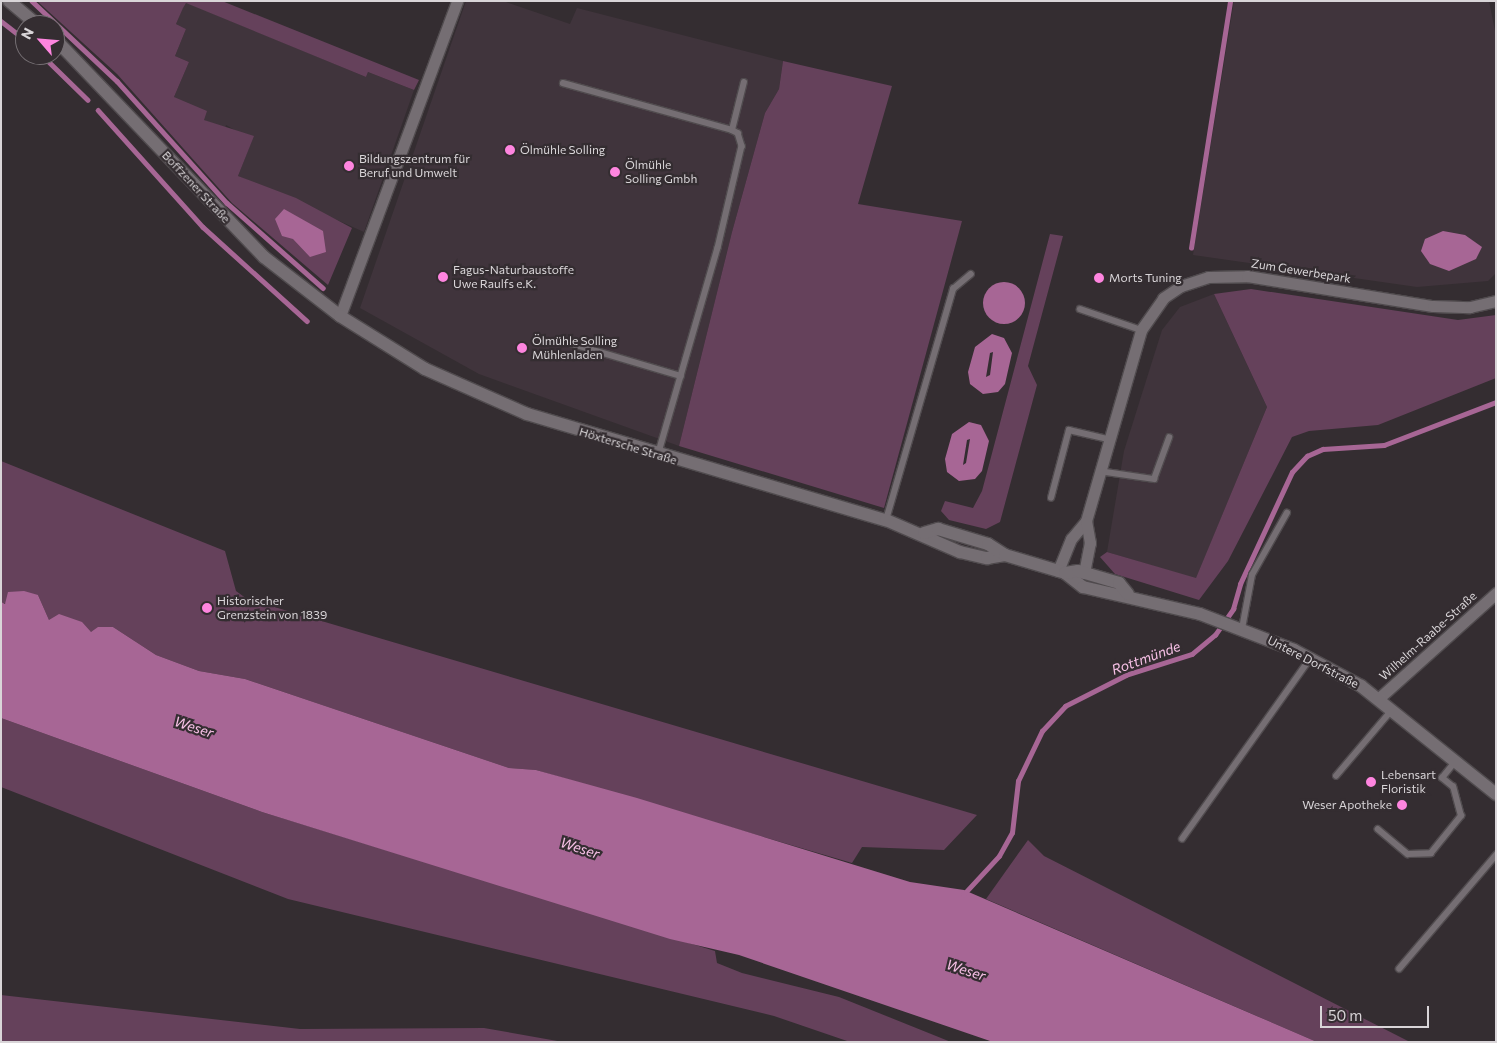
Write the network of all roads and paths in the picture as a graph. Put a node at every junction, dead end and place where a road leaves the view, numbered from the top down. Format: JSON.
{"nodes":[{"id":1,"x":9,"y":1,"type":"edge"},
{"id":2,"x":457,"y":1,"type":"edge"},
{"id":3,"x":26,"y":15,"type":"edge"},
{"id":4,"x":65,"y":50,"type":"edge"},
{"id":5,"x":744,"y":82,"type":"dead end"},
{"id":6,"x":563,"y":83,"type":"dead end"},
{"id":7,"x":732,"y":130,"type":"junction"},
{"id":8,"x":971,"y":274,"type":"dead end"},
{"id":9,"x":1496,"y":300,"type":"edge"},
{"id":10,"x":1080,"y":309,"type":"dead end"},
{"id":11,"x":344,"y":319,"type":"junction"},
{"id":12,"x":1141,"y":330,"type":"junction"},
{"id":13,"x":558,"y":340,"type":"dead end"},
{"id":14,"x":681,"y":376,"type":"junction"},
{"id":15,"x":1169,"y":438,"type":"dead end"},
{"id":16,"x":1108,"y":440,"type":"junction"},
{"id":17,"x":658,"y":455,"type":"junction"},
{"id":18,"x":1099,"y":471,"type":"junction"},
{"id":19,"x":1051,"y":498,"type":"dead end"},
{"id":20,"x":1287,"y":513,"type":"dead end"},
{"id":21,"x":886,"y":520,"type":"junction"},
{"id":22,"x":1086,"y":521,"type":"junction"},
{"id":23,"x":1062,"y":572,"type":"junction"},
{"id":24,"x":1084,"y":573,"type":"junction"},
{"id":25,"x":1496,"y":593,"type":"edge"},
{"id":26,"x":1128,"y":594,"type":"junction"},
{"id":27,"x":1237,"y":627,"type":"junction"},
{"id":28,"x":1310,"y":659,"type":"junction"},
{"id":29,"x":1378,"y":698,"type":"junction"},
{"id":30,"x":1392,"y":710,"type":"junction"},
{"id":31,"x":1455,"y":761,"type":"junction"},
{"id":32,"x":1336,"y":776,"type":"dead end"},
{"id":33,"x":1496,"y":794,"type":"edge"},
{"id":34,"x":1378,"y":829,"type":"dead end"},
{"id":35,"x":1182,"y":839,"type":"dead end"},
{"id":36,"x":1496,"y":855,"type":"edge"},
{"id":37,"x":1398,"y":969,"type":"dead end"}],
"edges":[{"from":1,"to":3,"type":"street"},
{"from":2,"to":11,"type":"street"},
{"from":4,"to":11,"type":"street","name":"Boffzener Straße"},
{"from":5,"to":7,"type":"lane"},
{"from":6,"to":7,"type":"lane"},
{"from":7,"to":14,"type":"lane"},
{"from":8,"to":21,"type":"lane"},
{"from":9,"to":12,"type":"street","name":"Zum Gewerbepark"},
{"from":10,"to":12,"type":"lane"},
{"from":11,"to":17,"type":"street","name":"Höxtersche Straße"},
{"from":12,"to":16,"type":"street","name":"Zum Gewerbepark"},
{"from":13,"to":14,"type":"lane"},
{"from":14,"to":17,"type":"lane"},
{"from":15,"to":18,"type":"lane"},
{"from":16,"to":18,"type":"street","name":"Zum Gewerbepark"},
{"from":16,"to":19,"type":"lane"},
{"from":17,"to":21,"type":"street","name":"Höxtersche Straße"},
{"from":18,"to":22,"type":"street","name":"Zum Gewerbepark"},
{"from":20,"to":27,"type":"lane"},
{"from":21,"to":23,"type":"street","name":"Höxtersche Straße"},
{"from":22,"to":23,"type":"street","name":"Zum Gewerbepark"},
{"from":22,"to":24,"type":"street","name":"Zum Gewerbepark"},
{"from":23,"to":24,"type":"street","name":"Untere Dorfstraße"},
{"from":23,"to":26,"type":"street","name":"Untere Dorfstraße"},
{"from":24,"to":26,"type":"street","name":"Untere Dorfstraße"},
{"from":25,"to":29,"type":"street","name":"Wilhelm-Raabe-Straße"},
{"from":26,"to":27,"type":"street","name":"Untere Dorfstraße"},
{"from":27,"to":28,"type":"street","name":"Untere Dorfstraße"},
{"from":28,"to":29,"type":"street","name":"Untere Dorfstraße"},
{"from":28,"to":35,"type":"lane"},
{"from":29,"to":30,"type":"street","name":"Untere Dorfstraße"},
{"from":30,"to":31,"type":"street","name":"Untere Dorfstraße"},
{"from":30,"to":32,"type":"lane"},
{"from":31,"to":33,"type":"street","name":"Untere Dorfstraße"},
{"from":31,"to":34,"type":"lane"},
{"from":36,"to":37,"type":"lane"}]}
